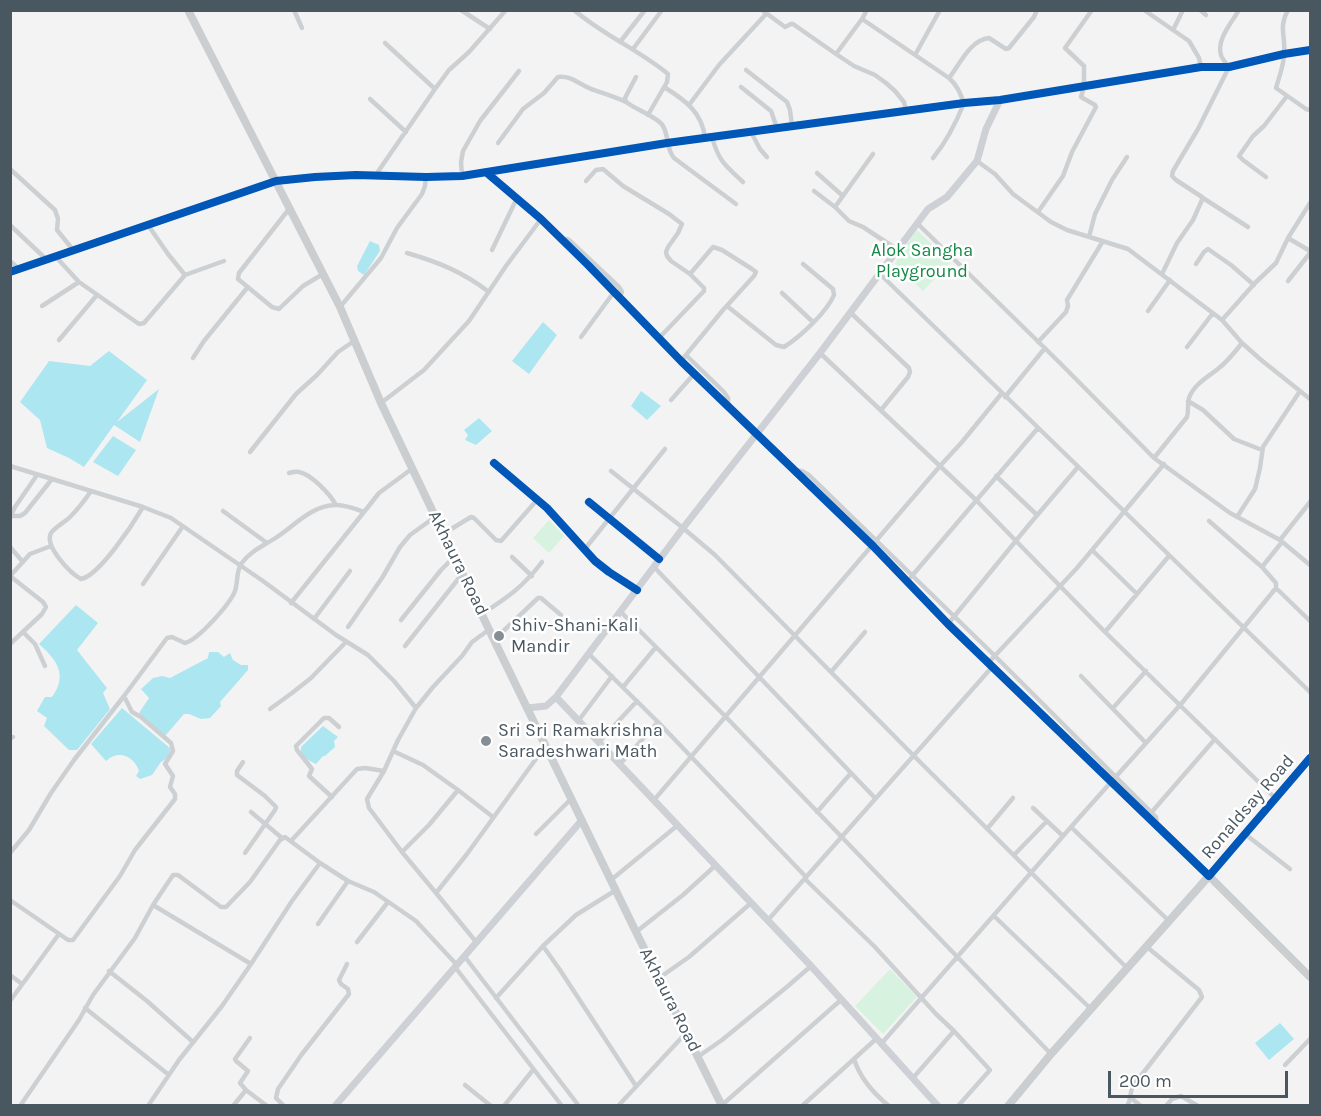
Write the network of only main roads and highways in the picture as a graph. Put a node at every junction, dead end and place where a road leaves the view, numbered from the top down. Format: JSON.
{"nodes":[{"id":1,"x":188,"y":10,"type":"edge"},
{"id":2,"x":1310,"y":974,"type":"edge"},
{"id":3,"x":724,"y":1103,"type":"edge"},
{"id":4,"x":1008,"y":1106,"type":"edge"}],
"edges":[{"from":1,"to":3,"type":"main road","name":"Akhaura Road"},
{"from":2,"to":4,"type":"main road","name":"Ronaldsay Road"}]}
